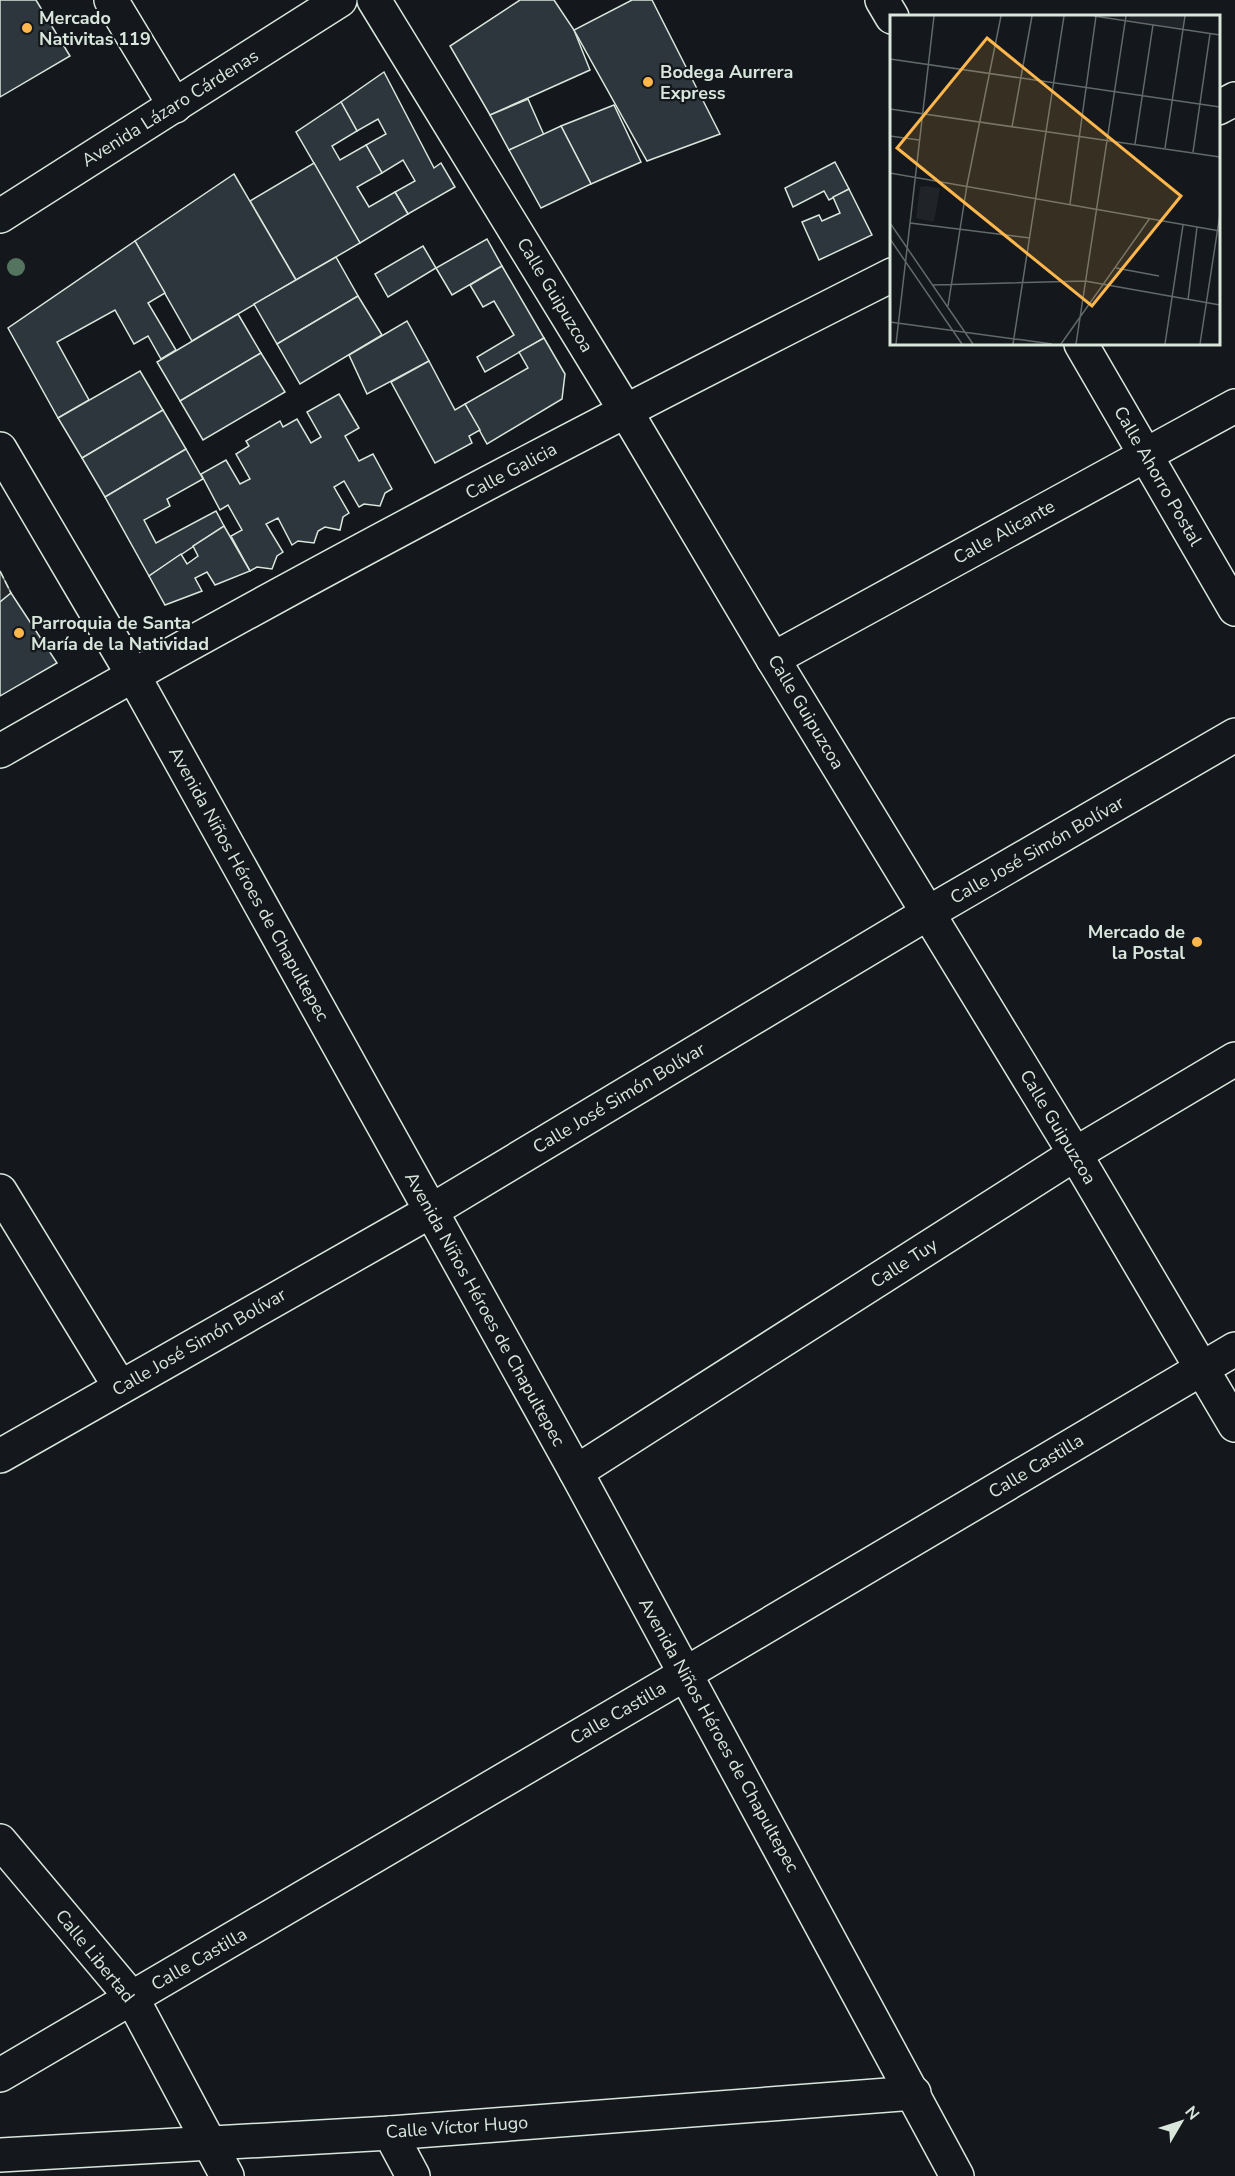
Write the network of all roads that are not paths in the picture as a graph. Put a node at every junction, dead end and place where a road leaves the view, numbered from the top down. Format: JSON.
{"nodes":[{"id":1,"x":111,"y":0,"type":"edge"},
{"id":2,"x":340,"y":0,"type":"edge"},
{"id":3,"x":374,"y":0,"type":"edge"},
{"id":4,"x":882,"y":0,"type":"edge"},
{"id":5,"x":890,"y":15,"type":"edge"},
{"id":6,"x":1235,"y":99,"type":"edge"},
{"id":7,"x":175,"y":106,"type":"junction"},
{"id":8,"x":1220,"y":107,"type":"edge"},
{"id":9,"x":0,"y":216,"type":"edge"},
{"id":10,"x":890,"y":276,"type":"edge"},
{"id":11,"x":1082,"y":345,"type":"edge"},
{"id":12,"x":1235,"y":406,"type":"edge"},
{"id":13,"x":625,"y":410,"type":"junction"},
{"id":14,"x":0,"y":449,"type":"edge"},
{"id":15,"x":1146,"y":454,"type":"junction"},
{"id":16,"x":1235,"y":609,"type":"edge"},
{"id":17,"x":774,"y":659,"type":"junction"},
{"id":18,"x":133,"y":675,"type":"junction"},
{"id":19,"x":1235,"y":735,"type":"edge"},
{"id":20,"x":0,"y":751,"type":"edge"},
{"id":21,"x":928,"y":913,"type":"junction"},
{"id":22,"x":1235,"y":1059,"type":"edge"},
{"id":23,"x":1075,"y":1154,"type":"junction"},
{"id":24,"x":0,"y":1191,"type":"edge"},
{"id":25,"x":431,"y":1211,"type":"junction"},
{"id":26,"x":1235,"y":1349,"type":"edge"},
{"id":27,"x":1201,"y":1368,"type":"junction"},
{"id":28,"x":120,"y":1387,"type":"junction"},
{"id":29,"x":1235,"y":1425,"type":"edge"},
{"id":30,"x":0,"y":1456,"type":"edge"},
{"id":31,"x":576,"y":1472,"type":"junction"},
{"id":32,"x":685,"y":1674,"type":"junction"},
{"id":33,"x":0,"y":1841,"type":"edge"},
{"id":34,"x":132,"y":1998,"type":"junction"},
{"id":35,"x":0,"y":2075,"type":"edge"},
{"id":36,"x":914,"y":2093,"type":"junction"},
{"id":37,"x":390,"y":2133,"type":"junction"},
{"id":38,"x":210,"y":2144,"type":"junction"},
{"id":39,"x":0,"y":2155,"type":"edge"},
{"id":40,"x":227,"y":2176,"type":"edge"},
{"id":41,"x":413,"y":2176,"type":"edge"},
{"id":42,"x":957,"y":2176,"type":"edge"}],
"edges":[{"from":1,"to":7,"type":"street"},
{"from":2,"to":7,"type":"street","name":"Avenida Lázaro Cárdenas"},
{"from":3,"to":13,"type":"street","name":"Calle Guipuzcoa"},
{"from":4,"to":5,"type":"street"},
{"from":6,"to":8,"type":"street"},
{"from":7,"to":9,"type":"street","name":"Avenida Lázaro Cárdenas"},
{"from":10,"to":13,"type":"street","name":"Calle Galicia"},
{"from":11,"to":15,"type":"street","name":"Calle Ahorro Postal"},
{"from":12,"to":15,"type":"street","name":"Calle Alicante"},
{"from":13,"to":17,"type":"street","name":"Calle Guipuzcoa"},
{"from":13,"to":18,"type":"street","name":"Calle Galicia"},
{"from":14,"to":18,"type":"street","name":"Avenida Niños Héroes de Chapultepec"},
{"from":15,"to":16,"type":"street","name":"Calle Ahorro Postal"},
{"from":15,"to":17,"type":"street","name":"Calle Alicante"},
{"from":17,"to":21,"type":"street","name":"Calle Guipuzcoa"},
{"from":18,"to":20,"type":"street","name":"Calle Galicia"},
{"from":18,"to":25,"type":"street","name":"Avenida Niños Héroes de Chapultepec"},
{"from":19,"to":21,"type":"street","name":"Calle José Simón Bolívar"},
{"from":21,"to":23,"type":"street","name":"Calle Guipuzcoa"},
{"from":21,"to":25,"type":"street","name":"Calle José Simón Bolívar"},
{"from":22,"to":23,"type":"street","name":"Calle Tuy"},
{"from":23,"to":27,"type":"street","name":"Calle Guipuzcoa"},
{"from":23,"to":31,"type":"street","name":"Calle Tuy"},
{"from":24,"to":28,"type":"street"},
{"from":25,"to":28,"type":"street","name":"Calle José Simón Bolívar"},
{"from":25,"to":31,"type":"street","name":"Avenida Niños Héroes de Chapultepec"},
{"from":26,"to":27,"type":"street","name":"Calle Castilla"},
{"from":27,"to":29,"type":"street","name":"Calle Guipuzcoa"},
{"from":27,"to":32,"type":"street","name":"Calle Castilla"},
{"from":28,"to":30,"type":"street","name":"Calle José Simón Bolívar"},
{"from":31,"to":32,"type":"street","name":"Avenida Niños Héroes de Chapultepec"},
{"from":32,"to":34,"type":"street","name":"Calle Castilla"},
{"from":32,"to":36,"type":"street","name":"Avenida Niños Héroes de Chapultepec"},
{"from":33,"to":34,"type":"street","name":"Calle Libertad"},
{"from":34,"to":35,"type":"street","name":"Calle Castilla"},
{"from":34,"to":38,"type":"street","name":"Calle Libertad"},
{"from":36,"to":37,"type":"street","name":"Calle Víctor Hugo"},
{"from":36,"to":42,"type":"street","name":"Avenida Niños Héroes de Chapultepec"},
{"from":37,"to":38,"type":"street","name":"Calle Víctor Hugo"},
{"from":37,"to":41,"type":"street"},
{"from":38,"to":39,"type":"street","name":"Calle Víctor Hugo"},
{"from":38,"to":40,"type":"street","name":"Calle Libertad"}]}
